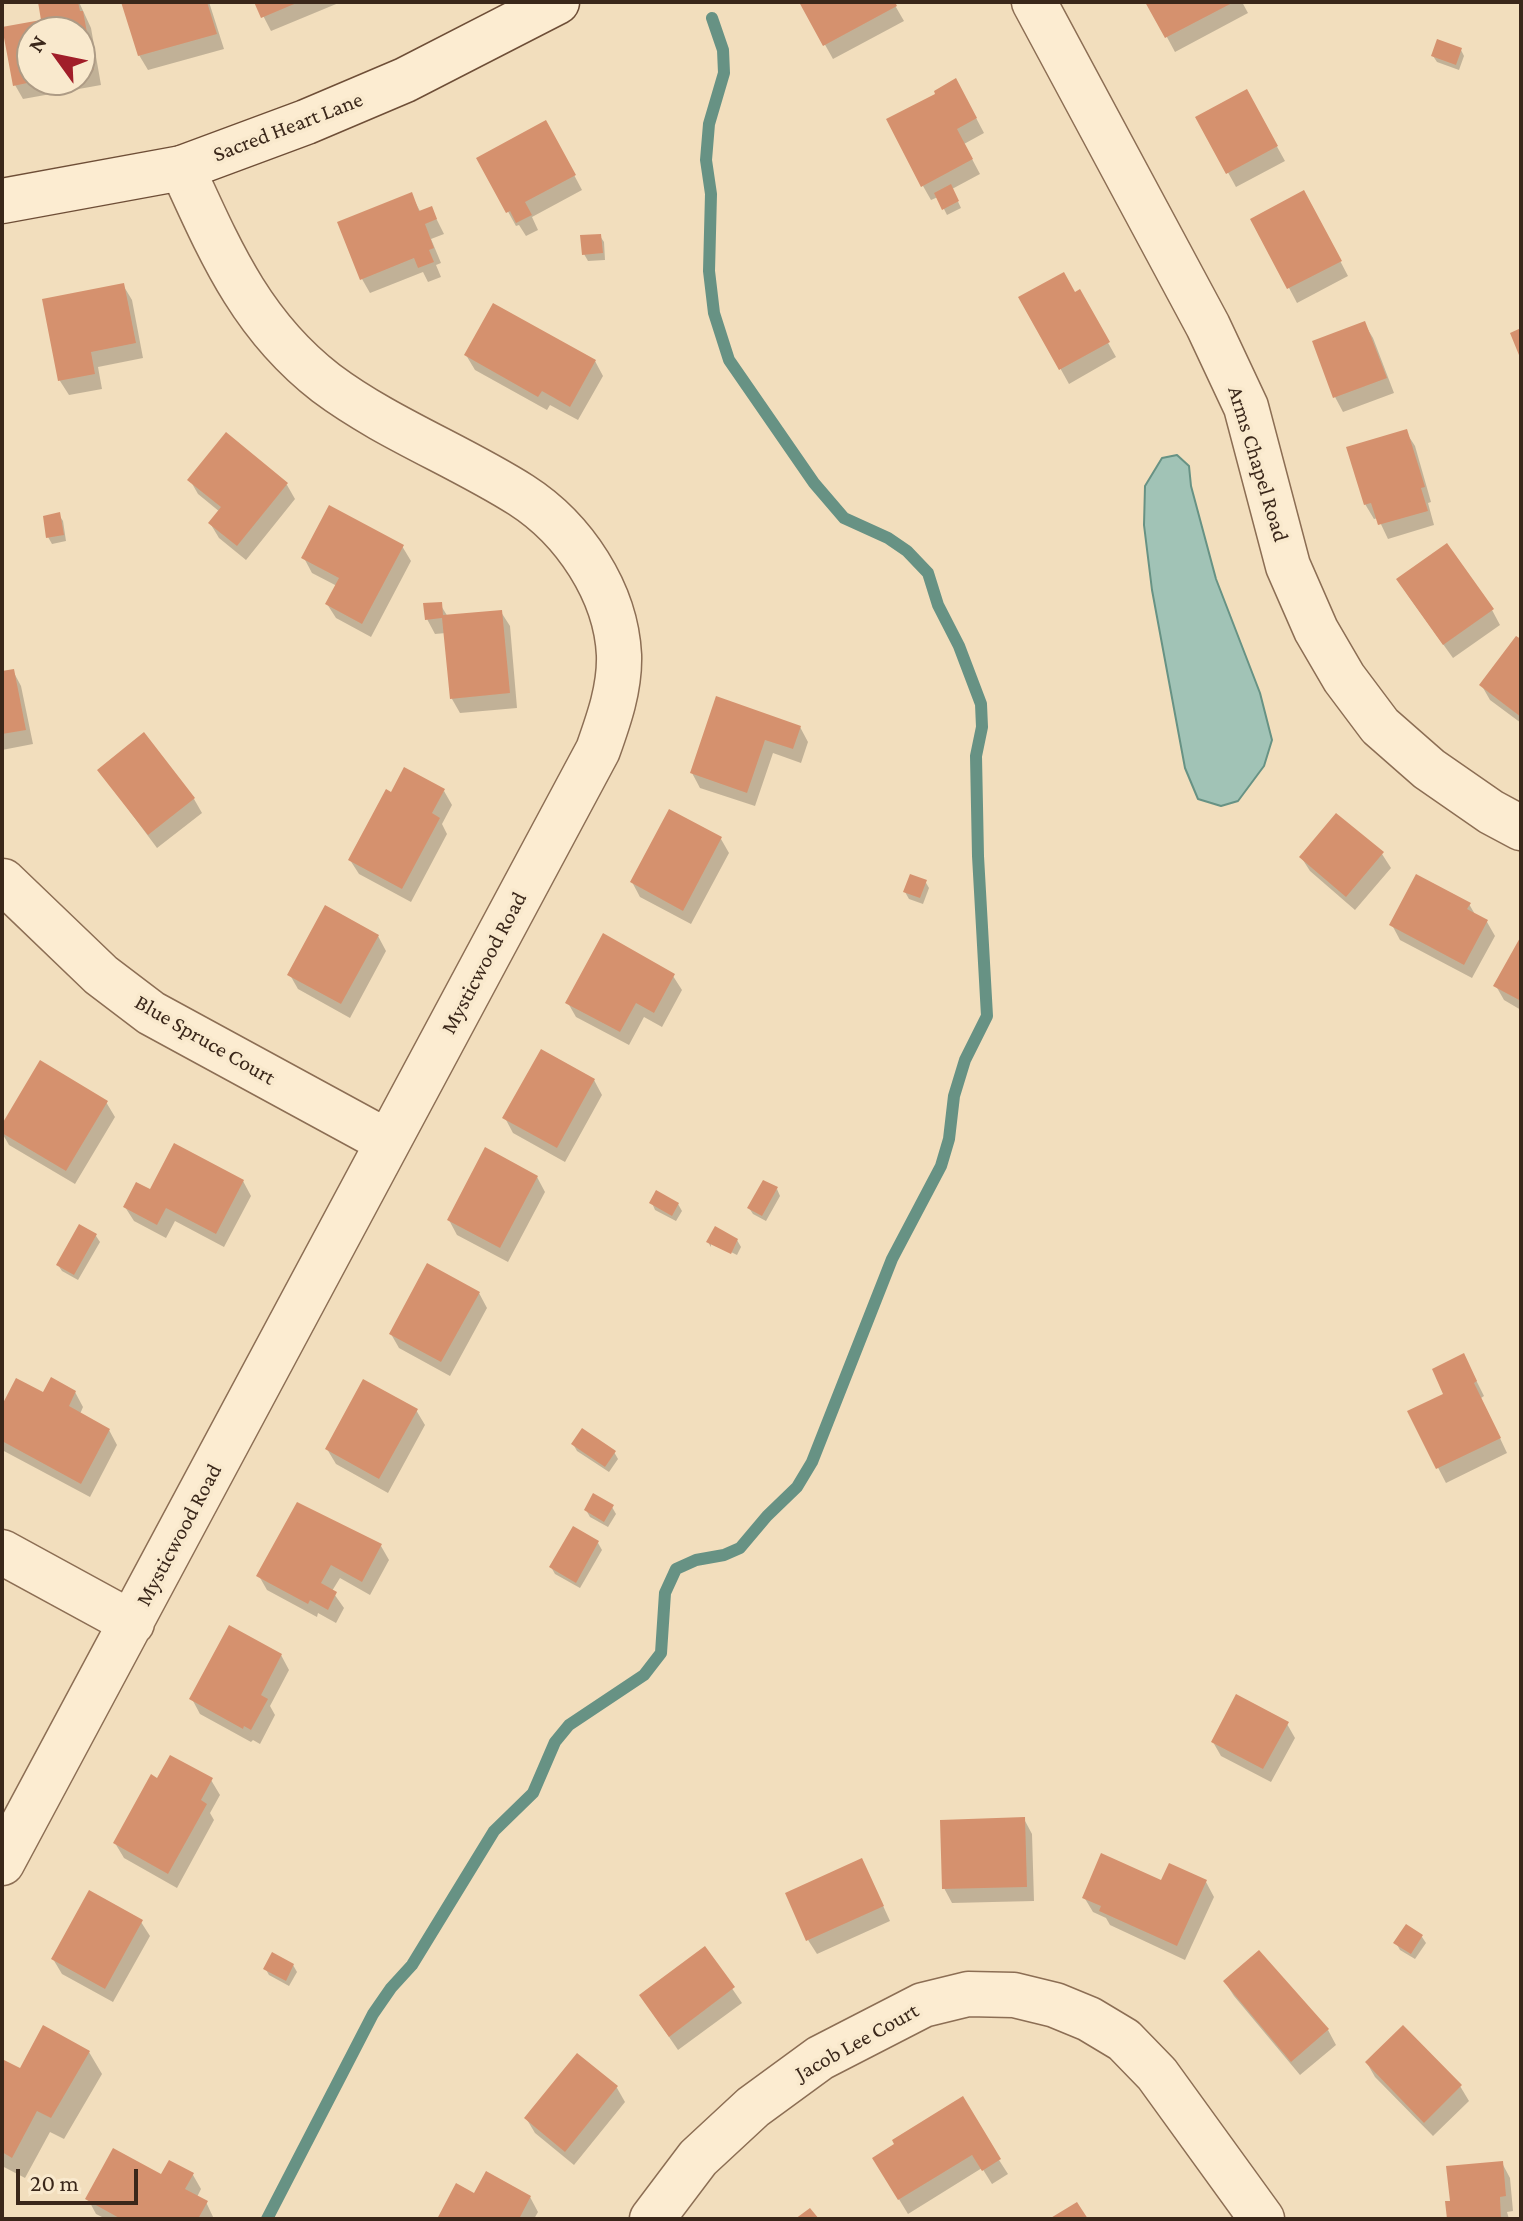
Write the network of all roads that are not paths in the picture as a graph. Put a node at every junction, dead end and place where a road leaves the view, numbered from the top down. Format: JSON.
{"nodes":[{"id":1,"x":557,"y":2,"type":"edge"},
{"id":2,"x":1034,"y":2,"type":"edge"},
{"id":3,"x":182,"y":168,"type":"junction"},
{"id":4,"x":2,"y":201,"type":"edge"},
{"id":5,"x":1521,"y":828,"type":"edge"},
{"id":6,"x":3,"y":881,"type":"edge"},
{"id":7,"x":388,"y":1142,"type":"junction"},
{"id":8,"x":2,"y":1552,"type":"edge"},
{"id":9,"x":132,"y":1623,"type":"junction"},
{"id":10,"x":2,"y":1863,"type":"edge"},
{"id":11,"x":652,"y":2219,"type":"edge"},
{"id":12,"x":1262,"y":2219,"type":"edge"}],
"edges":[{"from":1,"to":3,"type":"street","name":"Sacred Heart Lane"},
{"from":2,"to":5,"type":"street","name":"Arms Chapel Road"},
{"from":3,"to":4,"type":"street","name":"Sacred Heart Lane"},
{"from":3,"to":7,"type":"street","name":"Mysticwood Road"},
{"from":6,"to":7,"type":"street","name":"Blue Spruce Court"},
{"from":7,"to":9,"type":"street","name":"Mysticwood Road"},
{"from":8,"to":9,"type":"street"},
{"from":9,"to":10,"type":"street","name":"Mysticwood Road"},
{"from":11,"to":12,"type":"street","name":"Jacob Lee Court"}]}
